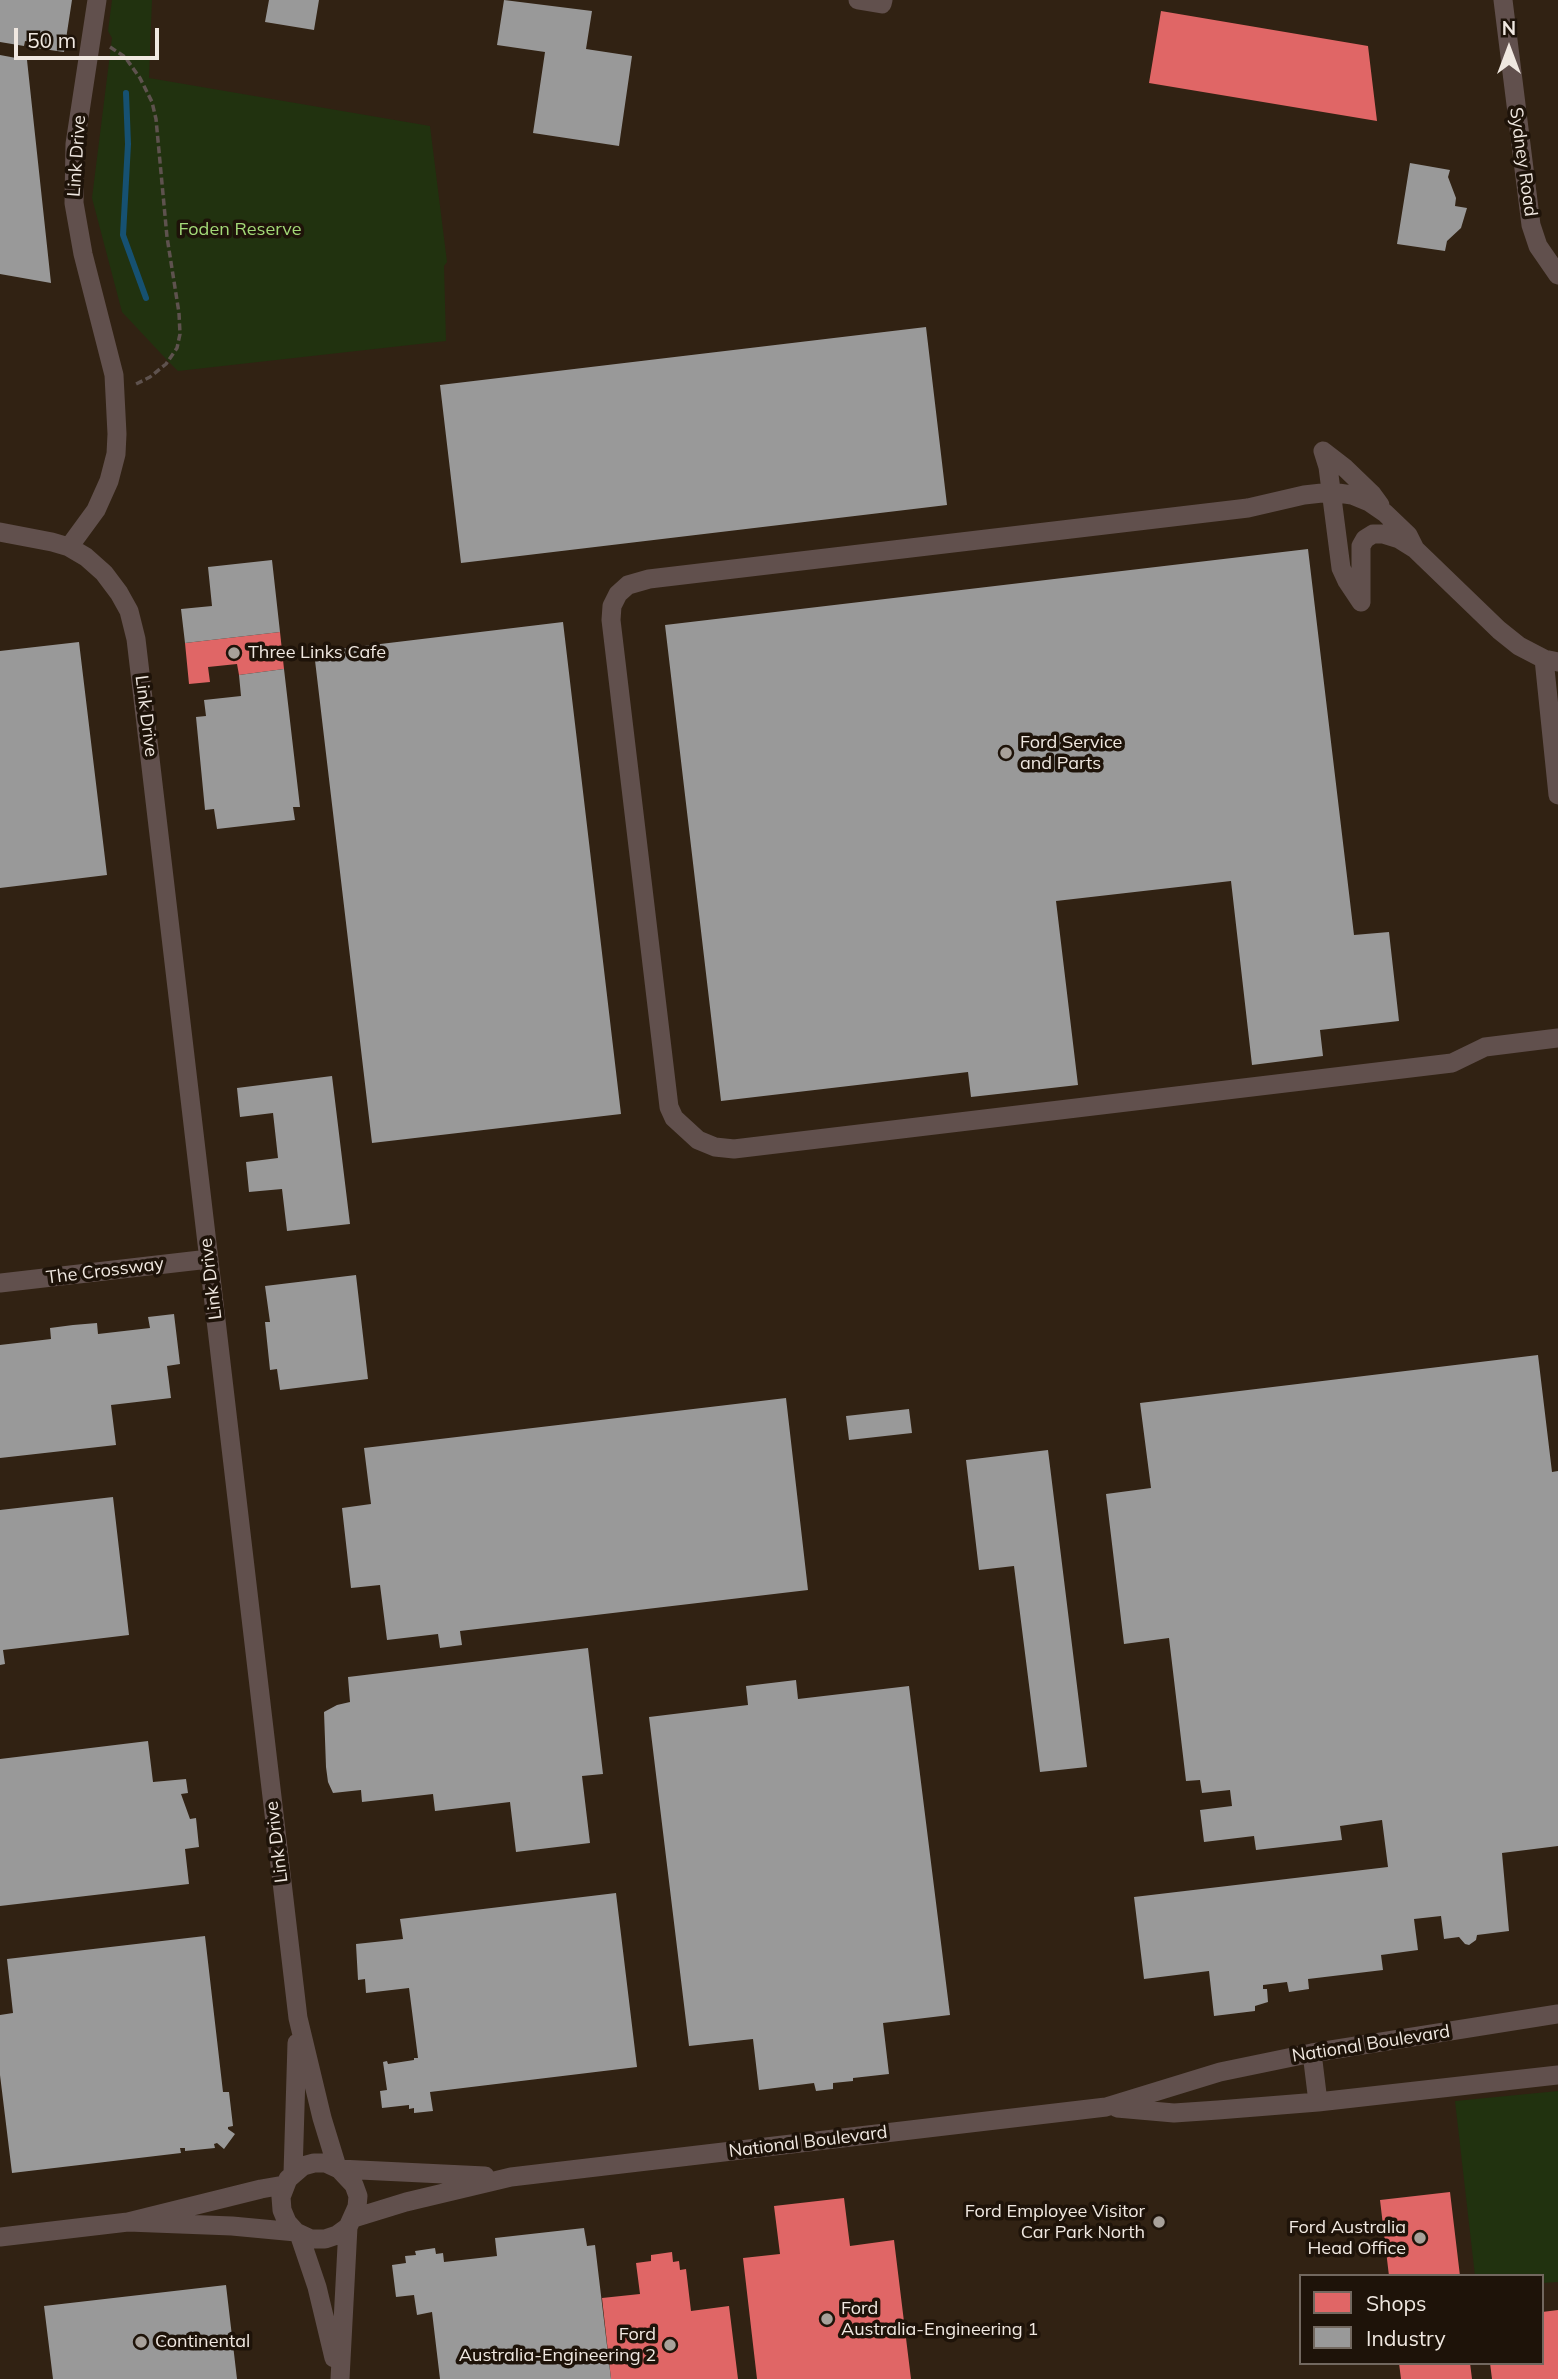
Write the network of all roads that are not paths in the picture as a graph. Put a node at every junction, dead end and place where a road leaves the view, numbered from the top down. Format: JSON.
{"nodes":[{"id":1,"x":97,"y":0,"type":"edge"},
{"id":2,"x":858,"y":0,"type":"edge"},
{"id":3,"x":883,"y":0,"type":"edge"},
{"id":4,"x":1503,"y":0,"type":"edge"},
{"id":5,"x":1558,"y":275,"type":"edge"},
{"id":6,"x":1331,"y":492,"type":"junction"},
{"id":7,"x":1385,"y":513,"type":"junction"},
{"id":8,"x":0,"y":532,"type":"edge"},
{"id":9,"x":1338,"y":545,"type":"junction"},
{"id":10,"x":1362,"y":546,"type":"junction"},
{"id":11,"x":1415,"y":549,"type":"junction"},
{"id":12,"x":77,"y":552,"type":"junction"},
{"id":13,"x":1551,"y":661,"type":"edge"},
{"id":14,"x":1558,"y":794,"type":"edge"},
{"id":15,"x":1558,"y":1038,"type":"edge"},
{"id":16,"x":209,"y":1259,"type":"junction"},
{"id":17,"x":0,"y":1283,"type":"edge"},
{"id":18,"x":1558,"y":2014,"type":"edge"},
{"id":19,"x":298,"y":2018,"type":"junction"},
{"id":20,"x":1312,"y":2053,"type":"junction"},
{"id":21,"x":1558,"y":2075,"type":"edge"},
{"id":22,"x":1318,"y":2102,"type":"junction"},
{"id":23,"x":1106,"y":2107,"type":"junction"},
{"id":24,"x":338,"y":2168,"type":"junction"},
{"id":25,"x":511,"y":2177,"type":"junction"},
{"id":26,"x":289,"y":2179,"type":"junction"},
{"id":27,"x":128,"y":2222,"type":"junction"},
{"id":28,"x":351,"y":2223,"type":"junction"},
{"id":29,"x":298,"y":2233,"type":"junction"},
{"id":30,"x":0,"y":2237,"type":"edge"},
{"id":31,"x":340,"y":2379,"type":"edge"}],
"edges":[{"from":1,"to":12,"type":"street","name":"Link Drive"},
{"from":2,"to":3,"type":"street"},
{"from":4,"to":5,"type":"street","name":"Sydney Road"},
{"from":6,"to":7,"type":"street"},
{"from":6,"to":7,"type":"street"},
{"from":6,"to":9,"type":"street"},
{"from":6,"to":15,"type":"street"},
{"from":7,"to":11,"type":"street"},
{"from":8,"to":12,"type":"street"},
{"from":9,"to":10,"type":"street"},
{"from":9,"to":10,"type":"street"},
{"from":10,"to":11,"type":"street"},
{"from":11,"to":13,"type":"street"},
{"from":12,"to":16,"type":"street","name":"Link Drive"},
{"from":13,"to":14,"type":"street"},
{"from":16,"to":17,"type":"street","name":"The Crossway"},
{"from":16,"to":19,"type":"street","name":"Link Drive"},
{"from":18,"to":20,"type":"street","name":"National Boulevard"},
{"from":19,"to":24,"type":"street","name":"Link Drive"},
{"from":19,"to":26,"type":"street","name":"Link Drive"},
{"from":20,"to":22,"type":"street"},
{"from":20,"to":23,"type":"street","name":"National Boulevard"},
{"from":21,"to":22,"type":"street","name":"National Boulevard"},
{"from":22,"to":23,"type":"street","name":"National Boulevard"},
{"from":23,"to":25,"type":"street","name":"National Boulevard"},
{"from":24,"to":25,"type":"street","name":"National Boulevard"},
{"from":24,"to":26,"type":"street"},
{"from":24,"to":28,"type":"street"},
{"from":25,"to":28,"type":"street","name":"National Boulevard"},
{"from":26,"to":27,"type":"street"},
{"from":26,"to":29,"type":"street"},
{"from":27,"to":29,"type":"street"},
{"from":27,"to":30,"type":"street"},
{"from":28,"to":29,"type":"street"},
{"from":28,"to":31,"type":"street"},
{"from":29,"to":31,"type":"street"}]}
